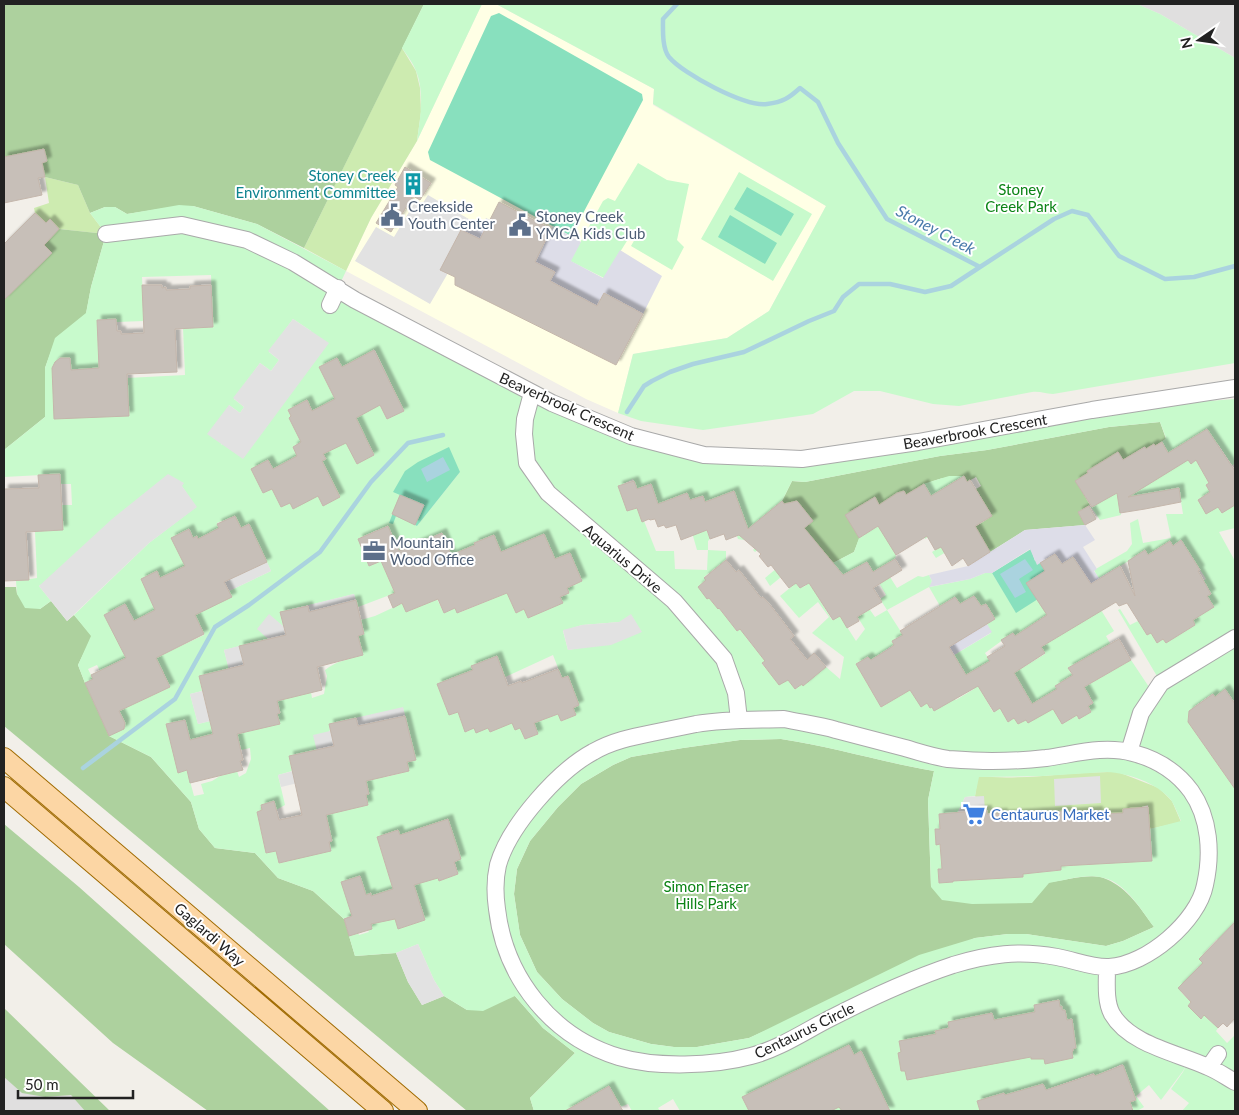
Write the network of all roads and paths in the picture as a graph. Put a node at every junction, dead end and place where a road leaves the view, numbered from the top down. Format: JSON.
{"nodes":[{"id":1,"x":106,"y":234,"type":"dead end"},
{"id":2,"x":338,"y":288,"type":"junction"},
{"id":3,"x":330,"y":305,"type":"dead end"},
{"id":4,"x":1235,"y":388,"type":"edge"},
{"id":5,"x":532,"y":393,"type":"junction"},
{"id":6,"x":1235,"y":638,"type":"edge"},
{"id":7,"x":739,"y":720,"type":"junction"},
{"id":8,"x":1130,"y":752,"type":"junction"},
{"id":9,"x":4,"y":758,"type":"edge"},
{"id":10,"x":4,"y":787,"type":"edge"},
{"id":11,"x":1107,"y":968,"type":"junction"},
{"id":12,"x":1235,"y":1082,"type":"edge"},
{"id":13,"x":383,"y":1111,"type":"edge"},
{"id":14,"x":417,"y":1111,"type":"edge"}],
"edges":[{"from":1,"to":2,"type":"street","name":"Beaverbrook Crescent"},
{"from":2,"to":3,"type":"street"},
{"from":2,"to":5,"type":"street","name":"Beaverbrook Crescent"},
{"from":4,"to":5,"type":"street","name":"Beaverbrook Crescent"},
{"from":5,"to":7,"type":"street","name":"Aquarius Drive"},
{"from":6,"to":8,"type":"street"},
{"from":7,"to":8,"type":"street","name":"Centaurus Circle"},
{"from":7,"to":11,"type":"street","name":"Centaurus Circle"},
{"from":8,"to":11,"type":"street","name":"Centaurus Circle"},
{"from":9,"to":14,"type":"main road","name":"Gaglardi Way"},
{"from":10,"to":13,"type":"main road","name":"Gaglardi Way"},
{"from":11,"to":12,"type":"street"}]}
